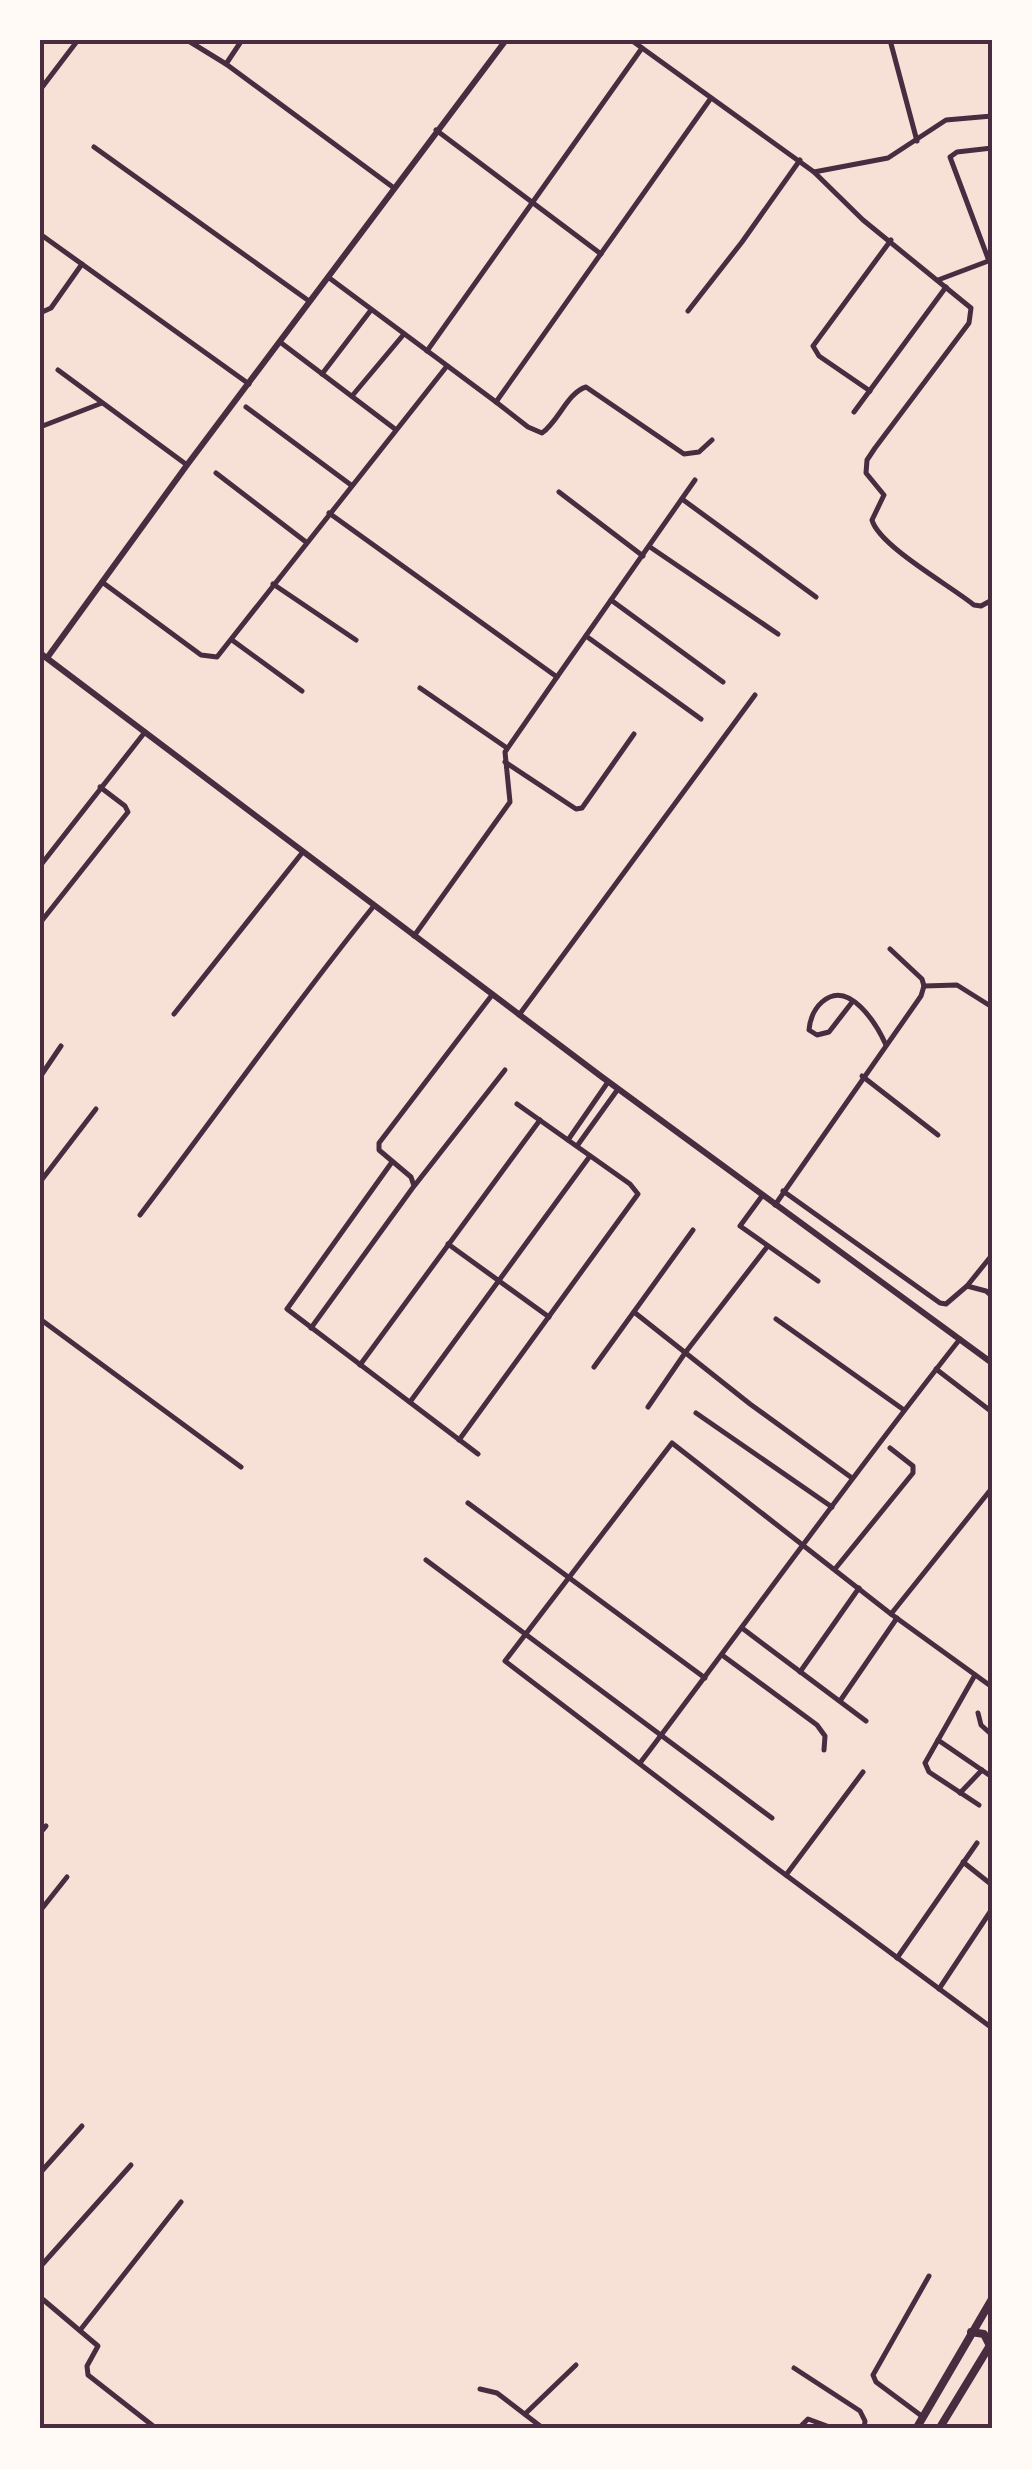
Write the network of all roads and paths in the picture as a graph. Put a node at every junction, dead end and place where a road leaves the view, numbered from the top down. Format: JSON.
{"nodes":[{"id":1,"x":78,"y":40,"type":"edge"},
{"id":2,"x":186,"y":40,"type":"edge"},
{"id":3,"x":242,"y":40,"type":"edge"},
{"id":4,"x":506,"y":40,"type":"edge"},
{"id":5,"x":630,"y":40,"type":"edge"},
{"id":6,"x":890,"y":40,"type":"edge"},
{"id":7,"x":642,"y":48,"type":"junction"},
{"id":8,"x":226,"y":64,"type":"junction"},
{"id":9,"x":40,"y":90,"type":"edge"},
{"id":10,"x":711,"y":98,"type":"junction"},
{"id":11,"x":992,"y":116,"type":"edge"},
{"id":12,"x":436,"y":130,"type":"junction"},
{"id":13,"x":917,"y":141,"type":"junction"},
{"id":14,"x":94,"y":147,"type":"dead end"},
{"id":15,"x":992,"y":148,"type":"edge"},
{"id":16,"x":800,"y":160,"type":"junction"},
{"id":17,"x":814,"y":172,"type":"junction"},
{"id":18,"x":394,"y":188,"type":"junction"},
{"id":19,"x":535,"y":202,"type":"junction"},
{"id":20,"x":40,"y":234,"type":"edge"},
{"id":21,"x":891,"y":240,"type":"junction"},
{"id":22,"x":601,"y":254,"type":"junction"},
{"id":23,"x":991,"y":260,"type":"edge"},
{"id":24,"x":82,"y":264,"type":"junction"},
{"id":25,"x":328,"y":277,"type":"junction"},
{"id":26,"x":938,"y":280,"type":"junction"},
{"id":27,"x":946,"y":286,"type":"junction"},
{"id":28,"x":309,"y":301,"type":"junction"},
{"id":29,"x":372,"y":310,"type":"junction"},
{"id":30,"x":688,"y":311,"type":"dead end"},
{"id":31,"x":40,"y":312,"type":"edge"},
{"id":32,"x":404,"y":334,"type":"junction"},
{"id":33,"x":280,"y":342,"type":"junction"},
{"id":34,"x":427,"y":351,"type":"junction"},
{"id":35,"x":447,"y":366,"type":"junction"},
{"id":36,"x":58,"y":370,"type":"dead end"},
{"id":37,"x":322,"y":374,"type":"junction"},
{"id":38,"x":248,"y":384,"type":"junction"},
{"id":39,"x":870,"y":391,"type":"junction"},
{"id":40,"x":352,"y":396,"type":"junction"},
{"id":41,"x":496,"y":402,"type":"junction"},
{"id":42,"x":103,"y":403,"type":"junction"},
{"id":43,"x":246,"y":407,"type":"dead end"},
{"id":44,"x":854,"y":412,"type":"dead end"},
{"id":45,"x":40,"y":427,"type":"edge"},
{"id":46,"x":395,"y":429,"type":"junction"},
{"id":47,"x":712,"y":440,"type":"dead end"},
{"id":48,"x":187,"y":465,"type":"junction"},
{"id":49,"x":216,"y":473,"type":"dead end"},
{"id":50,"x":695,"y":480,"type":"dead end"},
{"id":51,"x":350,"y":485,"type":"junction"},
{"id":52,"x":559,"y":492,"type":"dead end"},
{"id":53,"x":682,"y":498,"type":"junction"},
{"id":54,"x":329,"y":513,"type":"junction"},
{"id":55,"x":306,"y":542,"type":"junction"},
{"id":56,"x":650,"y":547,"type":"junction"},
{"id":57,"x":643,"y":556,"type":"junction"},
{"id":58,"x":102,"y":582,"type":"junction"},
{"id":59,"x":273,"y":584,"type":"junction"},
{"id":60,"x":816,"y":598,"type":"dead end"},
{"id":61,"x":611,"y":600,"type":"junction"},
{"id":62,"x":992,"y":600,"type":"edge"},
{"id":63,"x":778,"y":634,"type":"dead end"},
{"id":64,"x":586,"y":636,"type":"junction"},
{"id":65,"x":231,"y":639,"type":"junction"},
{"id":66,"x":356,"y":640,"type":"dead end"},
{"id":67,"x":43,"y":656,"type":"edge"},
{"id":68,"x":40,"y":667,"type":"edge"},
{"id":69,"x":557,"y":677,"type":"junction"},
{"id":70,"x":723,"y":682,"type":"dead end"},
{"id":71,"x":420,"y":688,"type":"dead end"},
{"id":72,"x":302,"y":692,"type":"dead end"},
{"id":73,"x":755,"y":696,"type":"dead end"},
{"id":74,"x":701,"y":719,"type":"dead end"},
{"id":75,"x":145,"y":732,"type":"junction"},
{"id":76,"x":634,"y":734,"type":"dead end"},
{"id":77,"x":507,"y":748,"type":"junction"},
{"id":78,"x":504,"y":762,"type":"junction"},
{"id":79,"x":100,"y":787,"type":"junction"},
{"id":80,"x":302,"y":853,"type":"junction"},
{"id":81,"x":40,"y":866,"type":"edge"},
{"id":82,"x":373,"y":906,"type":"junction"},
{"id":83,"x":40,"y":923,"type":"edge"},
{"id":84,"x":414,"y":936,"type":"junction"},
{"id":85,"x":890,"y":949,"type":"dead end"},
{"id":86,"x":924,"y":986,"type":"junction"},
{"id":87,"x":492,"y":995,"type":"junction"},
{"id":88,"x":852,"y":1001,"type":"junction"},
{"id":89,"x":992,"y":1007,"type":"edge"},
{"id":90,"x":174,"y":1014,"type":"dead end"},
{"id":91,"x":518,"y":1014,"type":"junction"},
{"id":92,"x":886,"y":1045,"type":"junction"},
{"id":93,"x":61,"y":1046,"type":"dead end"},
{"id":94,"x":505,"y":1070,"type":"dead end"},
{"id":95,"x":862,"y":1076,"type":"junction"},
{"id":96,"x":40,"y":1077,"type":"edge"},
{"id":97,"x":608,"y":1082,"type":"junction"},
{"id":98,"x":618,"y":1088,"type":"junction"},
{"id":99,"x":518,"y":1104,"type":"dead end"},
{"id":100,"x":96,"y":1108,"type":"dead end"},
{"id":101,"x":540,"y":1120,"type":"junction"},
{"id":102,"x":938,"y":1134,"type":"dead end"},
{"id":103,"x":568,"y":1140,"type":"junction"},
{"id":104,"x":577,"y":1146,"type":"junction"},
{"id":105,"x":590,"y":1156,"type":"junction"},
{"id":106,"x":392,"y":1162,"type":"junction"},
{"id":107,"x":40,"y":1182,"type":"edge"},
{"id":108,"x":414,"y":1186,"type":"junction"},
{"id":109,"x":783,"y":1191,"type":"junction"},
{"id":110,"x":762,"y":1196,"type":"junction"},
{"id":111,"x":775,"y":1205,"type":"junction"},
{"id":112,"x":140,"y":1215,"type":"dead end"},
{"id":113,"x":693,"y":1230,"type":"dead end"},
{"id":114,"x":448,"y":1244,"type":"junction"},
{"id":115,"x":767,"y":1247,"type":"junction"},
{"id":116,"x":992,"y":1254,"type":"edge"},
{"id":117,"x":498,"y":1282,"type":"junction"},
{"id":118,"x":818,"y":1282,"type":"dead end"},
{"id":119,"x":967,"y":1286,"type":"junction"},
{"id":120,"x":992,"y":1296,"type":"edge"},
{"id":121,"x":634,"y":1312,"type":"junction"},
{"id":122,"x":549,"y":1317,"type":"junction"},
{"id":123,"x":776,"y":1318,"type":"dead end"},
{"id":124,"x":40,"y":1320,"type":"edge"},
{"id":125,"x":310,"y":1328,"type":"junction"},
{"id":126,"x":960,"y":1339,"type":"junction"},
{"id":127,"x":685,"y":1353,"type":"junction"},
{"id":128,"x":992,"y":1363,"type":"edge"},
{"id":129,"x":360,"y":1365,"type":"junction"},
{"id":130,"x":594,"y":1366,"type":"dead end"},
{"id":131,"x":936,"y":1370,"type":"junction"},
{"id":132,"x":410,"y":1402,"type":"junction"},
{"id":133,"x":648,"y":1407,"type":"dead end"},
{"id":134,"x":904,"y":1410,"type":"junction"},
{"id":135,"x":992,"y":1412,"type":"edge"},
{"id":136,"x":696,"y":1413,"type":"dead end"},
{"id":137,"x":460,"y":1440,"type":"junction"},
{"id":138,"x":890,"y":1448,"type":"dead end"},
{"id":139,"x":478,"y":1454,"type":"dead end"},
{"id":140,"x":241,"y":1467,"type":"dead end"},
{"id":141,"x":852,"y":1478,"type":"junction"},
{"id":142,"x":992,"y":1488,"type":"edge"},
{"id":143,"x":468,"y":1504,"type":"dead end"},
{"id":144,"x":832,"y":1507,"type":"junction"},
{"id":145,"x":802,"y":1542,"type":"junction"},
{"id":146,"x":426,"y":1560,"type":"dead end"},
{"id":147,"x":835,"y":1569,"type":"junction"},
{"id":148,"x":568,"y":1578,"type":"junction"},
{"id":149,"x":859,"y":1588,"type":"junction"},
{"id":150,"x":894,"y":1616,"type":"junction"},
{"id":151,"x":742,"y":1628,"type":"junction"},
{"id":152,"x":526,"y":1635,"type":"junction"},
{"id":153,"x":722,"y":1655,"type":"junction"},
{"id":154,"x":800,"y":1672,"type":"junction"},
{"id":155,"x":974,"y":1675,"type":"junction"},
{"id":156,"x":704,"y":1678,"type":"junction"},
{"id":157,"x":992,"y":1687,"type":"edge"},
{"id":158,"x":840,"y":1702,"type":"junction"},
{"id":159,"x":978,"y":1713,"type":"dead end"},
{"id":160,"x":866,"y":1721,"type":"dead end"},
{"id":161,"x":662,"y":1734,"type":"junction"},
{"id":162,"x":992,"y":1735,"type":"edge"},
{"id":163,"x":938,"y":1740,"type":"junction"},
{"id":164,"x":824,"y":1750,"type":"dead end"},
{"id":165,"x":640,"y":1764,"type":"junction"},
{"id":166,"x":982,"y":1770,"type":"junction"},
{"id":167,"x":863,"y":1772,"type":"dead end"},
{"id":168,"x":992,"y":1777,"type":"edge"},
{"id":169,"x":960,"y":1793,"type":"junction"},
{"id":170,"x":979,"y":1806,"type":"dead end"},
{"id":171,"x":772,"y":1818,"type":"dead end"},
{"id":172,"x":46,"y":1826,"type":"dead end"},
{"id":173,"x":40,"y":1833,"type":"edge"},
{"id":174,"x":976,"y":1844,"type":"dead end"},
{"id":175,"x":963,"y":1862,"type":"junction"},
{"id":176,"x":786,"y":1876,"type":"junction"},
{"id":177,"x":67,"y":1877,"type":"dead end"},
{"id":178,"x":992,"y":1886,"type":"edge"},
{"id":179,"x":992,"y":1910,"type":"edge"},
{"id":180,"x":40,"y":1911,"type":"edge"},
{"id":181,"x":897,"y":1958,"type":"junction"},
{"id":182,"x":939,"y":1989,"type":"junction"},
{"id":183,"x":992,"y":2028,"type":"edge"},
{"id":184,"x":82,"y":2126,"type":"dead end"},
{"id":185,"x":131,"y":2166,"type":"dead end"},
{"id":186,"x":40,"y":2173,"type":"edge"},
{"id":187,"x":182,"y":2202,"type":"dead end"},
{"id":188,"x":40,"y":2267,"type":"edge"},
{"id":189,"x":929,"y":2276,"type":"dead end"},
{"id":190,"x":40,"y":2297,"type":"edge"},
{"id":191,"x":992,"y":2299,"type":"edge"},
{"id":192,"x":984,"y":2311,"type":"junction"},
{"id":193,"x":992,"y":2318,"type":"edge"},
{"id":194,"x":81,"y":2329,"type":"junction"},
{"id":195,"x":971,"y":2332,"type":"junction"},
{"id":196,"x":991,"y":2344,"type":"edge"},
{"id":197,"x":576,"y":2365,"type":"dead end"},
{"id":198,"x":794,"y":2368,"type":"dead end"},
{"id":199,"x":480,"y":2388,"type":"dead end"},
{"id":200,"x":524,"y":2414,"type":"junction"},
{"id":201,"x":923,"y":2417,"type":"junction"},
{"id":202,"x":826,"y":2428,"type":"edge"},
{"id":203,"x":157,"y":2429,"type":"edge"},
{"id":204,"x":544,"y":2429,"type":"edge"},
{"id":205,"x":798,"y":2429,"type":"edge"},
{"id":206,"x":835,"y":2429,"type":"edge"},
{"id":207,"x":864,"y":2429,"type":"edge"},
{"id":208,"x":916,"y":2429,"type":"edge"},
{"id":209,"x":939,"y":2429,"type":"edge"}],
"edges":[{"from":1,"to":9,"type":"street"},
{"from":2,"to":8,"type":"street"},
{"from":3,"to":8,"type":"street"},
{"from":4,"to":12,"type":"main road"},
{"from":5,"to":7,"type":"street"},
{"from":6,"to":13,"type":"street"},
{"from":7,"to":10,"type":"street"},
{"from":7,"to":19,"type":"street"},
{"from":8,"to":18,"type":"street"},
{"from":10,"to":16,"type":"street"},
{"from":10,"to":22,"type":"street"},
{"from":11,"to":13,"type":"street"},
{"from":12,"to":18,"type":"main road"},
{"from":12,"to":19,"type":"street"},
{"from":13,"to":17,"type":"street"},
{"from":14,"to":28,"type":"street"},
{"from":15,"to":23,"type":"street"},
{"from":16,"to":17,"type":"street"},
{"from":16,"to":30,"type":"street"},
{"from":17,"to":21,"type":"street"},
{"from":18,"to":25,"type":"main road"},
{"from":19,"to":22,"type":"street"},
{"from":19,"to":34,"type":"street"},
{"from":20,"to":24,"type":"street"},
{"from":21,"to":26,"type":"street"},
{"from":21,"to":39,"type":"street"},
{"from":22,"to":41,"type":"street"},
{"from":23,"to":26,"type":"street"},
{"from":24,"to":31,"type":"street"},
{"from":24,"to":38,"type":"street"},
{"from":25,"to":28,"type":"main road"},
{"from":25,"to":29,"type":"street"},
{"from":26,"to":27,"type":"street"},
{"from":27,"to":39,"type":"street"},
{"from":27,"to":62,"type":"street"},
{"from":28,"to":33,"type":"main road"},
{"from":29,"to":32,"type":"street"},
{"from":29,"to":37,"type":"street"},
{"from":32,"to":34,"type":"street"},
{"from":32,"to":40,"type":"street"},
{"from":33,"to":37,"type":"street"},
{"from":33,"to":38,"type":"main road"},
{"from":34,"to":35,"type":"street"},
{"from":35,"to":41,"type":"street"},
{"from":35,"to":46,"type":"street"},
{"from":36,"to":42,"type":"street"},
{"from":37,"to":40,"type":"street"},
{"from":38,"to":48,"type":"main road"},
{"from":39,"to":44,"type":"street"},
{"from":40,"to":46,"type":"street"},
{"from":41,"to":47,"type":"street"},
{"from":42,"to":45,"type":"street"},
{"from":42,"to":48,"type":"street"},
{"from":43,"to":51,"type":"street"},
{"from":46,"to":51,"type":"street"},
{"from":48,"to":58,"type":"main road"},
{"from":49,"to":55,"type":"street"},
{"from":50,"to":53,"type":"street"},
{"from":51,"to":54,"type":"street"},
{"from":52,"to":57,"type":"street"},
{"from":53,"to":56,"type":"street"},
{"from":53,"to":60,"type":"street"},
{"from":54,"to":55,"type":"street"},
{"from":54,"to":69,"type":"street"},
{"from":55,"to":59,"type":"street"},
{"from":56,"to":57,"type":"street"},
{"from":56,"to":63,"type":"street"},
{"from":57,"to":61,"type":"street"},
{"from":58,"to":65,"type":"street"},
{"from":58,"to":67,"type":"main road"},
{"from":59,"to":65,"type":"street"},
{"from":59,"to":66,"type":"street"},
{"from":61,"to":64,"type":"street"},
{"from":61,"to":70,"type":"street"},
{"from":64,"to":69,"type":"street"},
{"from":64,"to":74,"type":"street"},
{"from":65,"to":72,"type":"street"},
{"from":67,"to":68,"type":"street"},
{"from":67,"to":75,"type":"main road"},
{"from":69,"to":77,"type":"street"},
{"from":71,"to":77,"type":"street"},
{"from":73,"to":91,"type":"street"},
{"from":75,"to":79,"type":"street"},
{"from":75,"to":80,"type":"main road"},
{"from":76,"to":78,"type":"street"},
{"from":77,"to":78,"type":"street"},
{"from":78,"to":84,"type":"street"},
{"from":79,"to":81,"type":"street"},
{"from":79,"to":83,"type":"street"},
{"from":80,"to":82,"type":"main road"},
{"from":80,"to":90,"type":"street"},
{"from":82,"to":84,"type":"main road"},
{"from":82,"to":112,"type":"street"},
{"from":84,"to":87,"type":"main road"},
{"from":85,"to":86,"type":"street"},
{"from":86,"to":89,"type":"street"},
{"from":86,"to":92,"type":"street"},
{"from":87,"to":91,"type":"main road"},
{"from":87,"to":106,"type":"street"},
{"from":88,"to":88,"type":"street"},
{"from":88,"to":92,"type":"street"},
{"from":91,"to":97,"type":"main road"},
{"from":92,"to":95,"type":"street"},
{"from":93,"to":96,"type":"street"},
{"from":94,"to":108,"type":"street"},
{"from":95,"to":102,"type":"street"},
{"from":95,"to":109,"type":"street"},
{"from":97,"to":98,"type":"main road"},
{"from":97,"to":103,"type":"street"},
{"from":98,"to":104,"type":"street"},
{"from":98,"to":110,"type":"main road"},
{"from":99,"to":101,"type":"street"},
{"from":100,"to":107,"type":"street"},
{"from":101,"to":103,"type":"street"},
{"from":101,"to":114,"type":"street"},
{"from":103,"to":104,"type":"street"},
{"from":104,"to":105,"type":"street"},
{"from":105,"to":117,"type":"street"},
{"from":105,"to":122,"type":"street"},
{"from":106,"to":108,"type":"street"},
{"from":106,"to":125,"type":"street"},
{"from":108,"to":125,"type":"street"},
{"from":109,"to":111,"type":"street"},
{"from":109,"to":119,"type":"street"},
{"from":110,"to":111,"type":"main road"},
{"from":110,"to":115,"type":"street"},
{"from":111,"to":126,"type":"main road"},
{"from":113,"to":121,"type":"street"},
{"from":114,"to":117,"type":"street"},
{"from":114,"to":129,"type":"street"},
{"from":115,"to":118,"type":"street"},
{"from":115,"to":127,"type":"street"},
{"from":116,"to":119,"type":"street"},
{"from":117,"to":122,"type":"street"},
{"from":117,"to":132,"type":"street"},
{"from":119,"to":120,"type":"street"},
{"from":121,"to":127,"type":"street"},
{"from":121,"to":130,"type":"street"},
{"from":122,"to":137,"type":"street"},
{"from":123,"to":134,"type":"street"},
{"from":124,"to":140,"type":"street"},
{"from":125,"to":129,"type":"street"},
{"from":126,"to":128,"type":"main road"},
{"from":126,"to":131,"type":"street"},
{"from":127,"to":133,"type":"street"},
{"from":127,"to":141,"type":"street"},
{"from":129,"to":132,"type":"street"},
{"from":131,"to":134,"type":"street"},
{"from":131,"to":135,"type":"street"},
{"from":132,"to":137,"type":"street"},
{"from":134,"to":141,"type":"street"},
{"from":136,"to":144,"type":"street"},
{"from":137,"to":139,"type":"street"},
{"from":138,"to":147,"type":"street"},
{"from":141,"to":144,"type":"street"},
{"from":142,"to":150,"type":"street"},
{"from":143,"to":148,"type":"street"},
{"from":144,"to":145,"type":"street"},
{"from":145,"to":147,"type":"street"},
{"from":145,"to":148,"type":"street"},
{"from":145,"to":151,"type":"street"},
{"from":146,"to":152,"type":"street"},
{"from":147,"to":149,"type":"street"},
{"from":148,"to":152,"type":"street"},
{"from":148,"to":156,"type":"street"},
{"from":149,"to":150,"type":"street"},
{"from":149,"to":154,"type":"street"},
{"from":150,"to":155,"type":"street"},
{"from":150,"to":158,"type":"street"},
{"from":151,"to":153,"type":"street"},
{"from":151,"to":154,"type":"street"},
{"from":152,"to":161,"type":"street"},
{"from":152,"to":165,"type":"street"},
{"from":153,"to":156,"type":"street"},
{"from":153,"to":164,"type":"street"},
{"from":154,"to":158,"type":"street"},
{"from":155,"to":157,"type":"street"},
{"from":155,"to":163,"type":"street"},
{"from":156,"to":161,"type":"street"},
{"from":158,"to":160,"type":"street"},
{"from":159,"to":162,"type":"street"},
{"from":161,"to":165,"type":"street"},
{"from":161,"to":171,"type":"street"},
{"from":163,"to":166,"type":"street"},
{"from":163,"to":169,"type":"street"},
{"from":165,"to":176,"type":"street"},
{"from":166,"to":168,"type":"street"},
{"from":166,"to":169,"type":"street"},
{"from":167,"to":176,"type":"street"},
{"from":169,"to":170,"type":"street"},
{"from":172,"to":173,"type":"street"},
{"from":174,"to":175,"type":"street"},
{"from":175,"to":178,"type":"street"},
{"from":175,"to":181,"type":"street"},
{"from":176,"to":181,"type":"street"},
{"from":177,"to":180,"type":"street"},
{"from":179,"to":182,"type":"street"},
{"from":181,"to":182,"type":"street"},
{"from":182,"to":183,"type":"street"},
{"from":184,"to":186,"type":"street"},
{"from":185,"to":188,"type":"street"},
{"from":187,"to":194,"type":"street"},
{"from":189,"to":201,"type":"street"},
{"from":190,"to":194,"type":"street"},
{"from":191,"to":192,"type":"highway"},
{"from":192,"to":193,"type":"highway"},
{"from":192,"to":195,"type":"highway"},
{"from":194,"to":203,"type":"street"},
{"from":195,"to":196,"type":"highway"},
{"from":195,"to":201,"type":"highway"},
{"from":196,"to":209,"type":"highway"},
{"from":197,"to":200,"type":"street"},
{"from":198,"to":207,"type":"street"},
{"from":199,"to":200,"type":"street"},
{"from":200,"to":204,"type":"street"},
{"from":201,"to":208,"type":"highway"},
{"from":202,"to":205,"type":"street"},
{"from":202,"to":206,"type":"street"}]}
